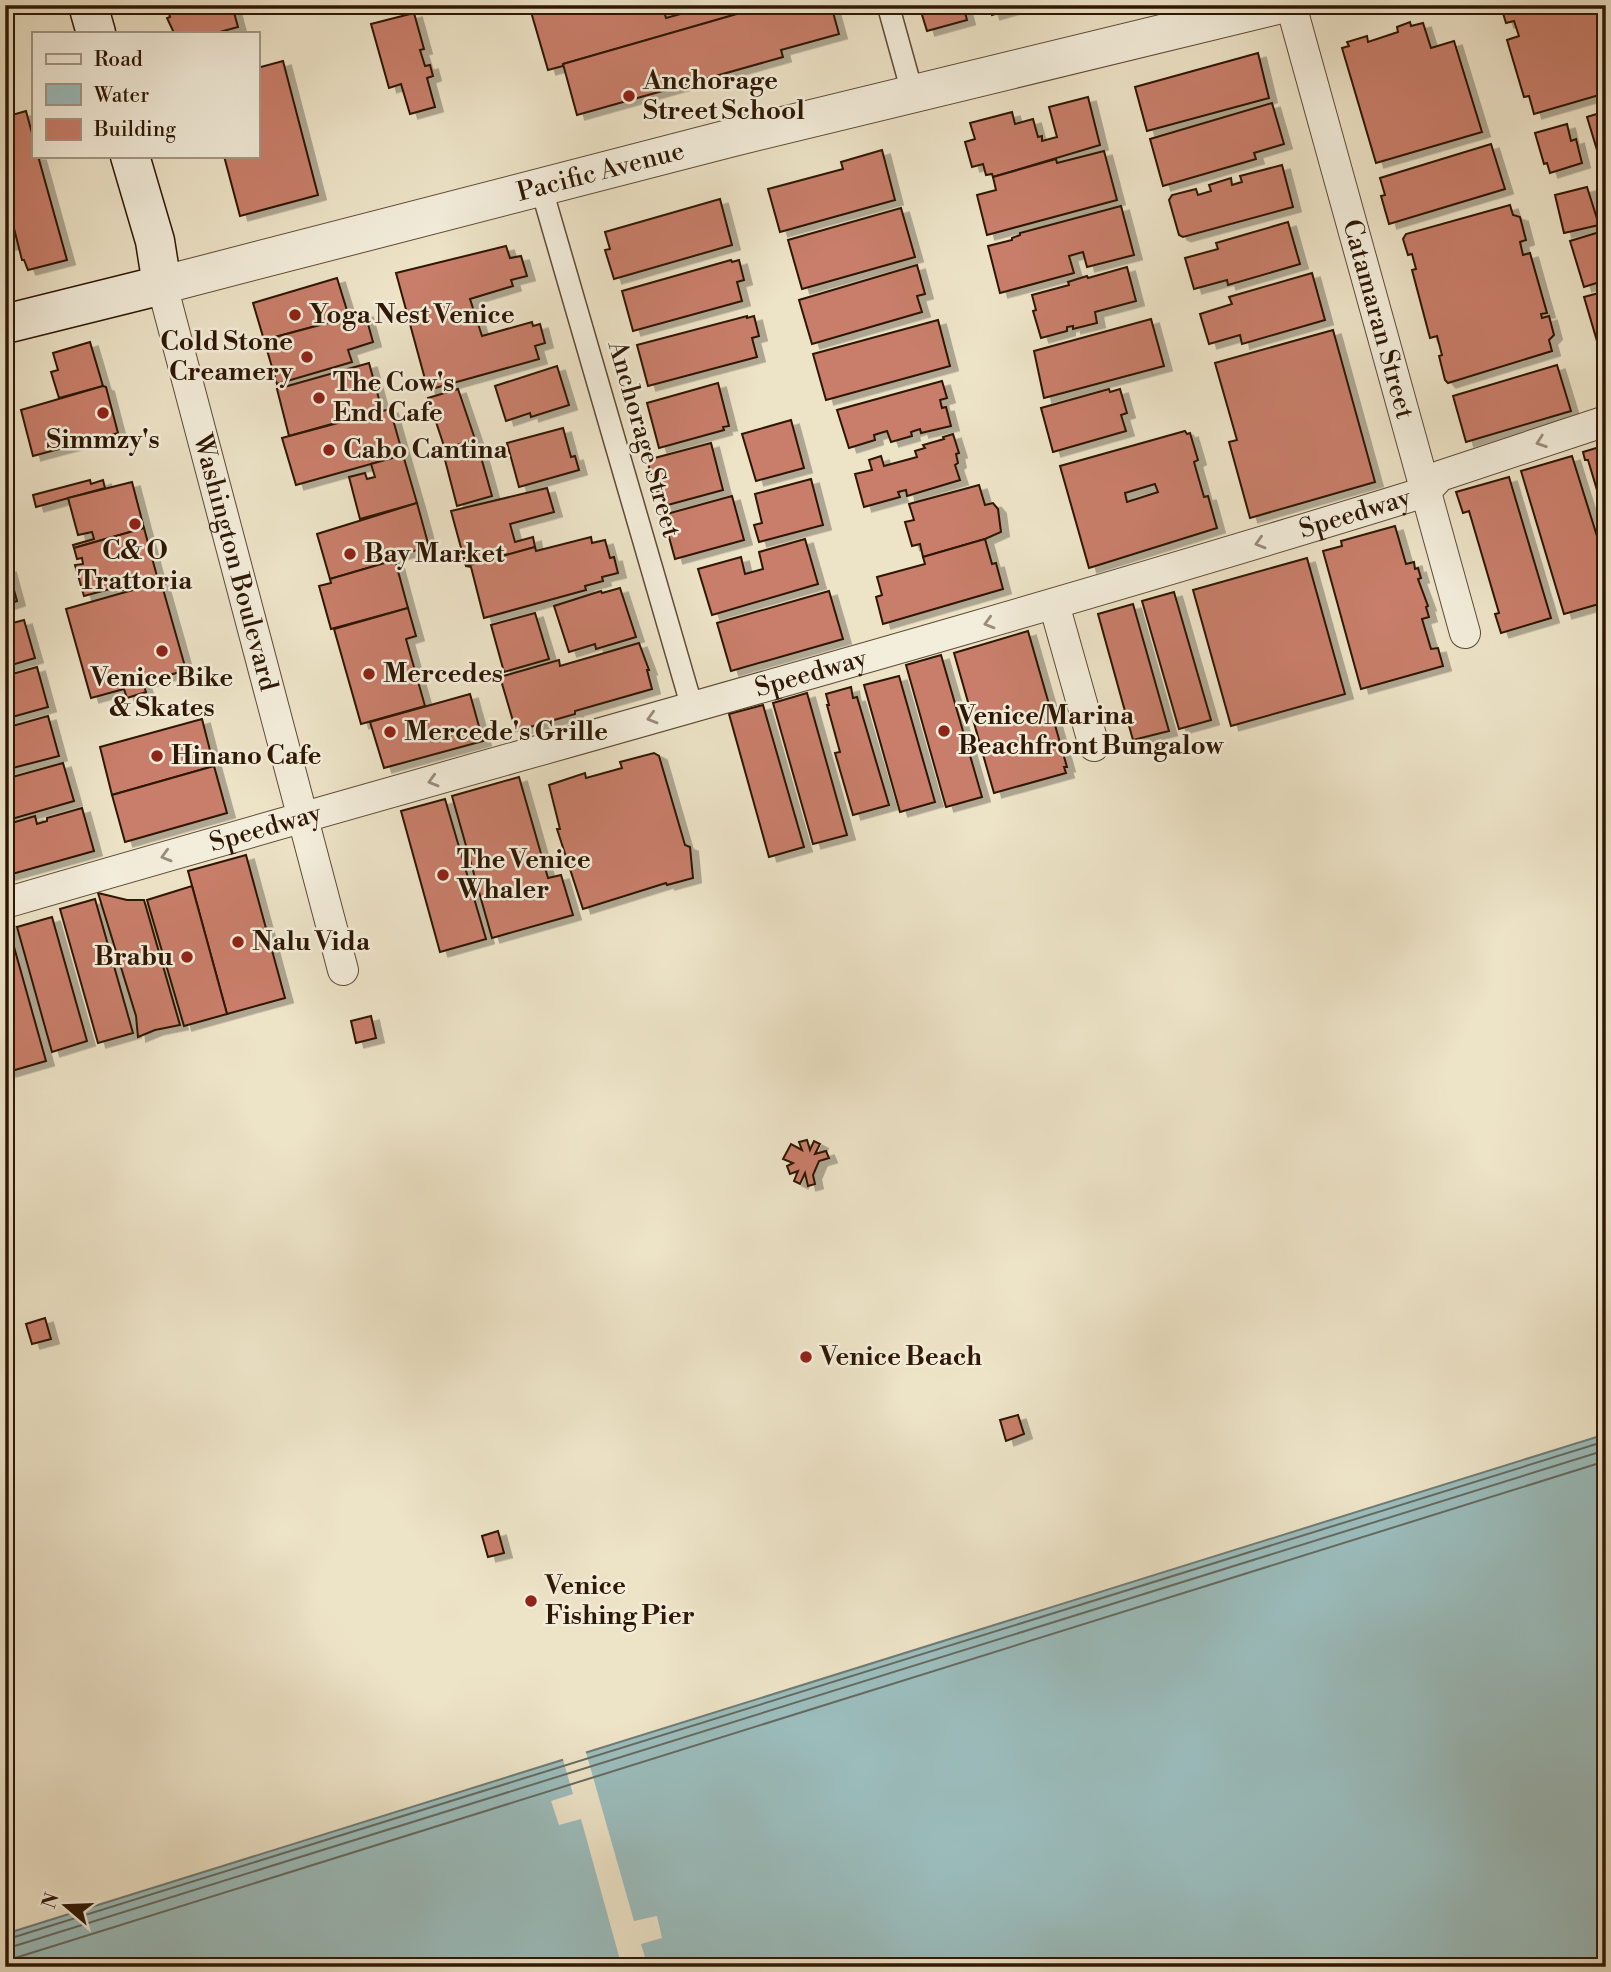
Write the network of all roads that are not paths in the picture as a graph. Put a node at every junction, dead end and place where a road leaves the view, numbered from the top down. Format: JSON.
{"nodes":[{"id":1,"x":88,"y":5,"type":"edge"},
{"id":2,"x":888,"y":5,"type":"edge"},
{"id":3,"x":1279,"y":5,"type":"edge"},
{"id":4,"x":1291,"y":5,"type":"edge"},
{"id":5,"x":96,"y":32,"type":"edge"},
{"id":6,"x":913,"y":95,"type":"junction"},
{"id":7,"x":132,"y":158,"type":"edge"},
{"id":8,"x":541,"y":187,"type":"junction"},
{"id":9,"x":162,"y":285,"type":"junction"},
{"id":10,"x":5,"y":324,"type":"edge"},
{"id":11,"x":1606,"y":421,"type":"edge"},
{"id":12,"x":1425,"y":492,"type":"junction"},
{"id":13,"x":1054,"y":604,"type":"junction"},
{"id":14,"x":1465,"y":633,"type":"dead end"},
{"id":15,"x":692,"y":706,"type":"junction"},
{"id":16,"x":1094,"y":746,"type":"dead end"},
{"id":17,"x":303,"y":819,"type":"junction"},
{"id":18,"x":5,"y":903,"type":"edge"},
{"id":19,"x":343,"y":970,"type":"dead end"}],
"edges":[{"from":1,"to":5,"type":"main road"},
{"from":2,"to":6,"type":"street"},
{"from":3,"to":6,"type":"street","name":"Pacific Avenue"},
{"from":4,"to":12,"type":"street","name":"Catamaran Street"},
{"from":6,"to":8,"type":"street","name":"Pacific Avenue"},
{"from":7,"to":9,"type":"main road","name":"Washington Boulevard"},
{"from":8,"to":9,"type":"street","name":"Pacific Avenue"},
{"from":8,"to":15,"type":"street","name":"Anchorage Street"},
{"from":9,"to":10,"type":"main road","name":"Pacific Avenue"},
{"from":9,"to":17,"type":"street","name":"Washington Boulevard"},
{"from":11,"to":12,"type":"street","name":"Speedway","one_way":true},
{"from":12,"to":13,"type":"street","name":"Speedway","one_way":true},
{"from":12,"to":14,"type":"street","name":"Catamaran Street"},
{"from":13,"to":15,"type":"street","name":"Speedway","one_way":true},
{"from":13,"to":16,"type":"street"},
{"from":15,"to":17,"type":"street","name":"Speedway","one_way":true},
{"from":17,"to":18,"type":"street","name":"Speedway","one_way":true},
{"from":17,"to":19,"type":"street","name":"Washington Boulevard"}]}
